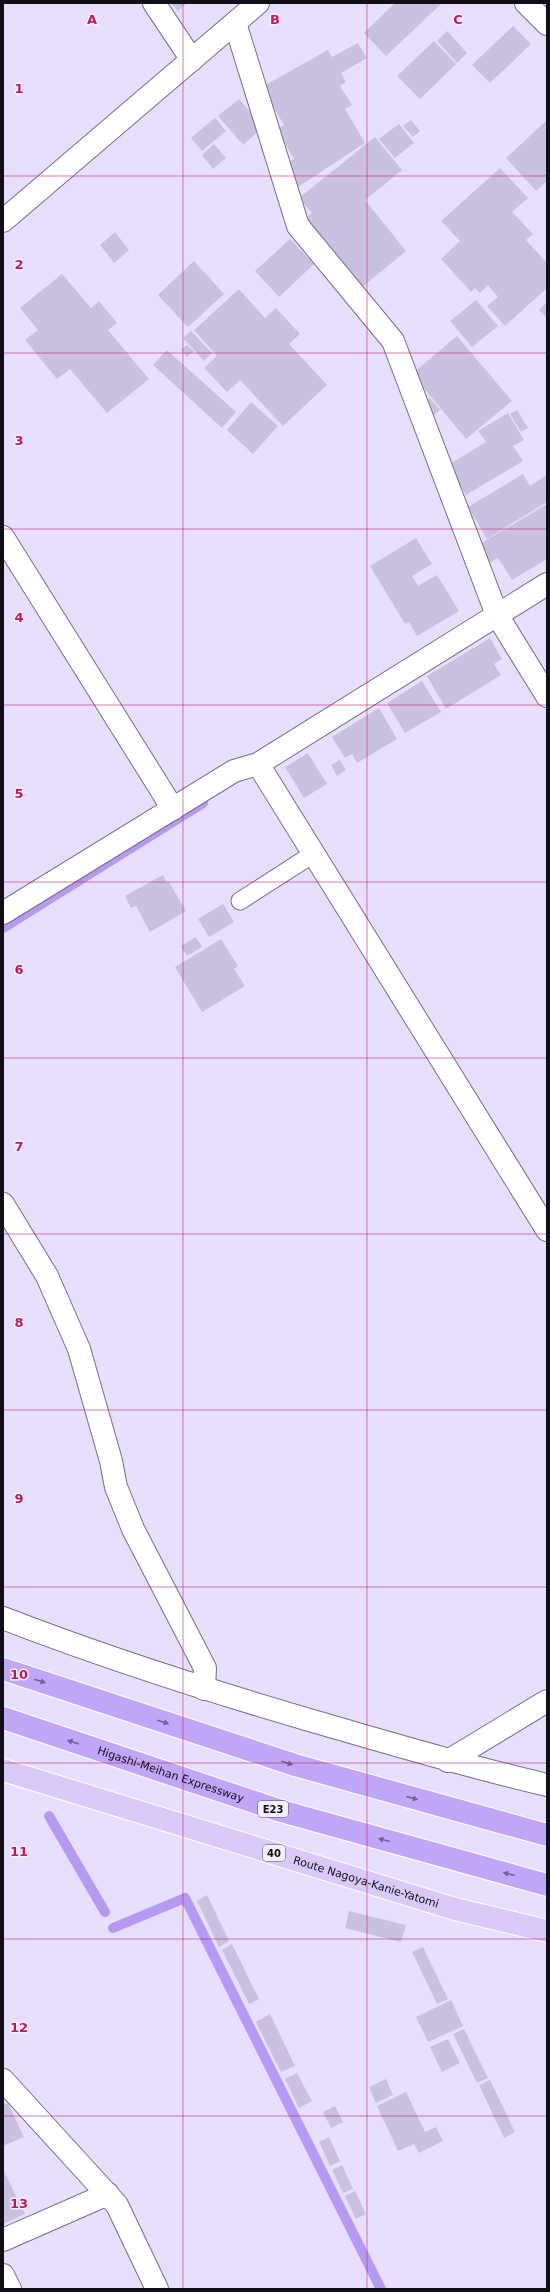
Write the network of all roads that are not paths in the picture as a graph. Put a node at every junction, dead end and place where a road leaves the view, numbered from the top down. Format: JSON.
{"nodes":[{"id":1,"x":154,"y":3,"type":"edge"},
{"id":2,"x":258,"y":3,"type":"edge"},
{"id":3,"x":526,"y":3,"type":"edge"},
{"id":4,"x":235,"y":23,"type":"junction"},
{"id":5,"x":547,"y":24,"type":"edge"},
{"id":6,"x":192,"y":60,"type":"junction"},
{"id":7,"x":3,"y":221,"type":"edge"},
{"id":8,"x":3,"y":536,"type":"edge"},
{"id":9,"x":547,"y":584,"type":"edge"},
{"id":10,"x":497,"y":615,"type":"junction"},
{"id":11,"x":547,"y":696,"type":"edge"},
{"id":12,"x":258,"y":764,"type":"junction"},
{"id":13,"x":173,"y":809,"type":"junction"},
{"id":14,"x":313,"y":854,"type":"junction"},
{"id":15,"x":240,"y":901,"type":"dead end"},
{"id":16,"x":3,"y":913,"type":"edge"},
{"id":17,"x":3,"y":1204,"type":"edge"},
{"id":18,"x":547,"y":1230,"type":"edge"},
{"id":19,"x":3,"y":1618,"type":"edge"},
{"id":20,"x":3,"y":1669,"type":"edge"},
{"id":21,"x":204,"y":1689,"type":"junction"},
{"id":22,"x":547,"y":1701,"type":"edge"},
{"id":23,"x":3,"y":1718,"type":"edge"},
{"id":24,"x":448,"y":1761,"type":"junction"},
{"id":25,"x":3,"y":1770,"type":"edge"},
{"id":26,"x":547,"y":1785,"type":"edge"},
{"id":27,"x":547,"y":1835,"type":"edge"},
{"id":28,"x":547,"y":1885,"type":"edge"},
{"id":29,"x":547,"y":1931,"type":"edge"},
{"id":30,"x":3,"y":2080,"type":"edge"},
{"id":31,"x":108,"y":2194,"type":"junction"},
{"id":32,"x":3,"y":2240,"type":"edge"},
{"id":33,"x":3,"y":2275,"type":"edge"},
{"id":34,"x":10,"y":2289,"type":"edge"},
{"id":35,"x":156,"y":2289,"type":"edge"}],
"edges":[{"from":1,"to":6,"type":"street"},
{"from":2,"to":4,"type":"street"},
{"from":3,"to":5,"type":"street"},
{"from":4,"to":6,"type":"street"},
{"from":4,"to":10,"type":"street"},
{"from":6,"to":7,"type":"street"},
{"from":8,"to":13,"type":"street"},
{"from":9,"to":10,"type":"street"},
{"from":10,"to":11,"type":"street"},
{"from":10,"to":12,"type":"street"},
{"from":12,"to":13,"type":"street"},
{"from":12,"to":14,"type":"street"},
{"from":13,"to":16,"type":"street"},
{"from":14,"to":15,"type":"lane"},
{"from":14,"to":18,"type":"street"},
{"from":17,"to":21,"type":"street"},
{"from":19,"to":21,"type":"street"},
{"from":20,"to":27,"type":"highway","one_way":true},
{"from":21,"to":24,"type":"street"},
{"from":22,"to":24,"type":"street"},
{"from":28,"to":23,"type":"highway","name":"Higashi-Meihan Expressway","number":"E23","one_way":true},
{"from":24,"to":26,"type":"street"},
{"from":25,"to":29,"type":"main road","name":"Route Nagoya-Kanie-Yatomi","number":"40"},
{"from":30,"to":31,"type":"street"},
{"from":31,"to":32,"type":"street"},
{"from":31,"to":35,"type":"street"},
{"from":33,"to":34,"type":"street"}]}
